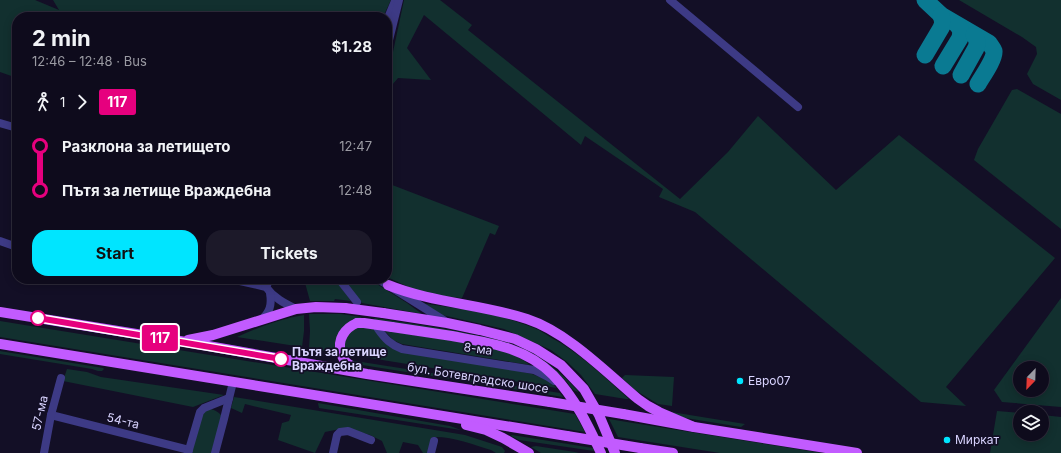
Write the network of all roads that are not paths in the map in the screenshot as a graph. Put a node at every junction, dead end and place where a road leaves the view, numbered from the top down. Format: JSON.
{"nodes":[{"id":1,"x":395,"y":0,"type":"edge"},
{"id":2,"x":399,"y":0,"type":"edge"},
{"id":3,"x":670,"y":0,"type":"edge"},
{"id":4,"x":390,"y":12,"type":"edge"},
{"id":5,"x":392,"y":28,"type":"edge"},
{"id":6,"x":798,"y":107,"type":"dead end"},
{"id":7,"x":0,"y":123,"type":"edge"},
{"id":8,"x":12,"y":127,"type":"edge"},
{"id":9,"x":0,"y":241,"type":"edge"},
{"id":10,"x":12,"y":245,"type":"edge"},
{"id":11,"x":248,"y":284,"type":"edge"},
{"id":12,"x":269,"y":284,"type":"edge"},
{"id":13,"x":343,"y":284,"type":"edge"},
{"id":14,"x":388,"y":285,"type":"joint"},
{"id":15,"x":268,"y":290,"type":"junction"},
{"id":16,"x":357,"y":302,"type":"dead end"},
{"id":17,"x":296,"y":309,"type":"junction"},
{"id":18,"x":0,"y":312,"type":"edge"},
{"id":19,"x":261,"y":320,"type":"junction"},
{"id":20,"x":447,"y":323,"type":"junction"},
{"id":21,"x":378,"y":329,"type":"dead end"},
{"id":22,"x":180,"y":341,"type":"junction"},
{"id":23,"x":0,"y":344,"type":"edge"},
{"id":24,"x":367,"y":374,"type":"junction"},
{"id":25,"x":61,"y":378,"type":"dead end"},
{"id":26,"x":233,"y":382,"type":"junction"},
{"id":27,"x":229,"y":398,"type":"junction"},
{"id":28,"x":573,"y":399,"type":"junction"},
{"id":29,"x":367,"y":403,"type":"junction"},
{"id":30,"x":51,"y":415,"type":"junction"},
{"id":31,"x":694,"y":427,"type":"junction"},
{"id":32,"x":371,"y":440,"type":"dead end"},
{"id":33,"x":434,"y":442,"type":"dead end"},
{"id":34,"x":188,"y":452,"type":"edge"},
{"id":35,"x":44,"y":453,"type":"edge"},
{"id":36,"x":214,"y":453,"type":"edge"},
{"id":37,"x":333,"y":453,"type":"edge"},
{"id":38,"x":431,"y":453,"type":"edge"},
{"id":39,"x":529,"y":453,"type":"edge"},
{"id":40,"x":601,"y":453,"type":"edge"},
{"id":41,"x":615,"y":453,"type":"edge"},
{"id":42,"x":674,"y":453,"type":"edge"},
{"id":43,"x":857,"y":453,"type":"edge"}],
"edges":[{"from":1,"to":4,"type":"street"},
{"from":2,"to":5,"type":"street"},
{"from":3,"to":6,"type":"street"},
{"from":7,"to":8,"type":"street"},
{"from":9,"to":10,"type":"street"},
{"from":11,"to":15,"type":"street"},
{"from":12,"to":15,"type":"street"},
{"from":13,"to":16,"type":"street"},
{"from":14,"to":20,"type":"street"},
{"from":14,"to":31,"type":"main road"},
{"from":15,"to":17,"type":"street"},
{"from":15,"to":19,"type":"street"},
{"from":17,"to":19,"type":"main road"},
{"from":17,"to":20,"type":"main road","bridge":true},
{"from":18,"to":22,"type":"main road","name":"бул. Ботевградско шосе"},
{"from":19,"to":22,"type":"main road"},
{"from":20,"to":41,"type":"main road"},
{"from":21,"to":28,"type":"street","name":"8-ма"},
{"from":22,"to":24,"type":"main road","name":"бул. Ботевградско шосе"},
{"from":23,"to":26,"type":"main road"},
{"from":24,"to":28,"type":"main road","bridge":true},
{"from":24,"to":31,"type":"main road","name":"бул. Ботевградско шосе","bridge":true},
{"from":25,"to":30,"type":"street","name":"57-ма"},
{"from":26,"to":27,"type":"street"},
{"from":26,"to":29,"type":"main road"},
{"from":27,"to":34,"type":"street"},
{"from":27,"to":36,"type":"street"},
{"from":28,"to":40,"type":"main road"},
{"from":29,"to":39,"type":"main road"},
{"from":29,"to":42,"type":"main road","bridge":true},
{"from":30,"to":34,"type":"street","name":"54-та"},
{"from":30,"to":35,"type":"street","name":"57-ма"},
{"from":31,"to":43,"type":"main road","name":"бул. Ботевградско шосе"},
{"from":32,"to":37,"type":"street"},
{"from":33,"to":38,"type":"street"}]}
